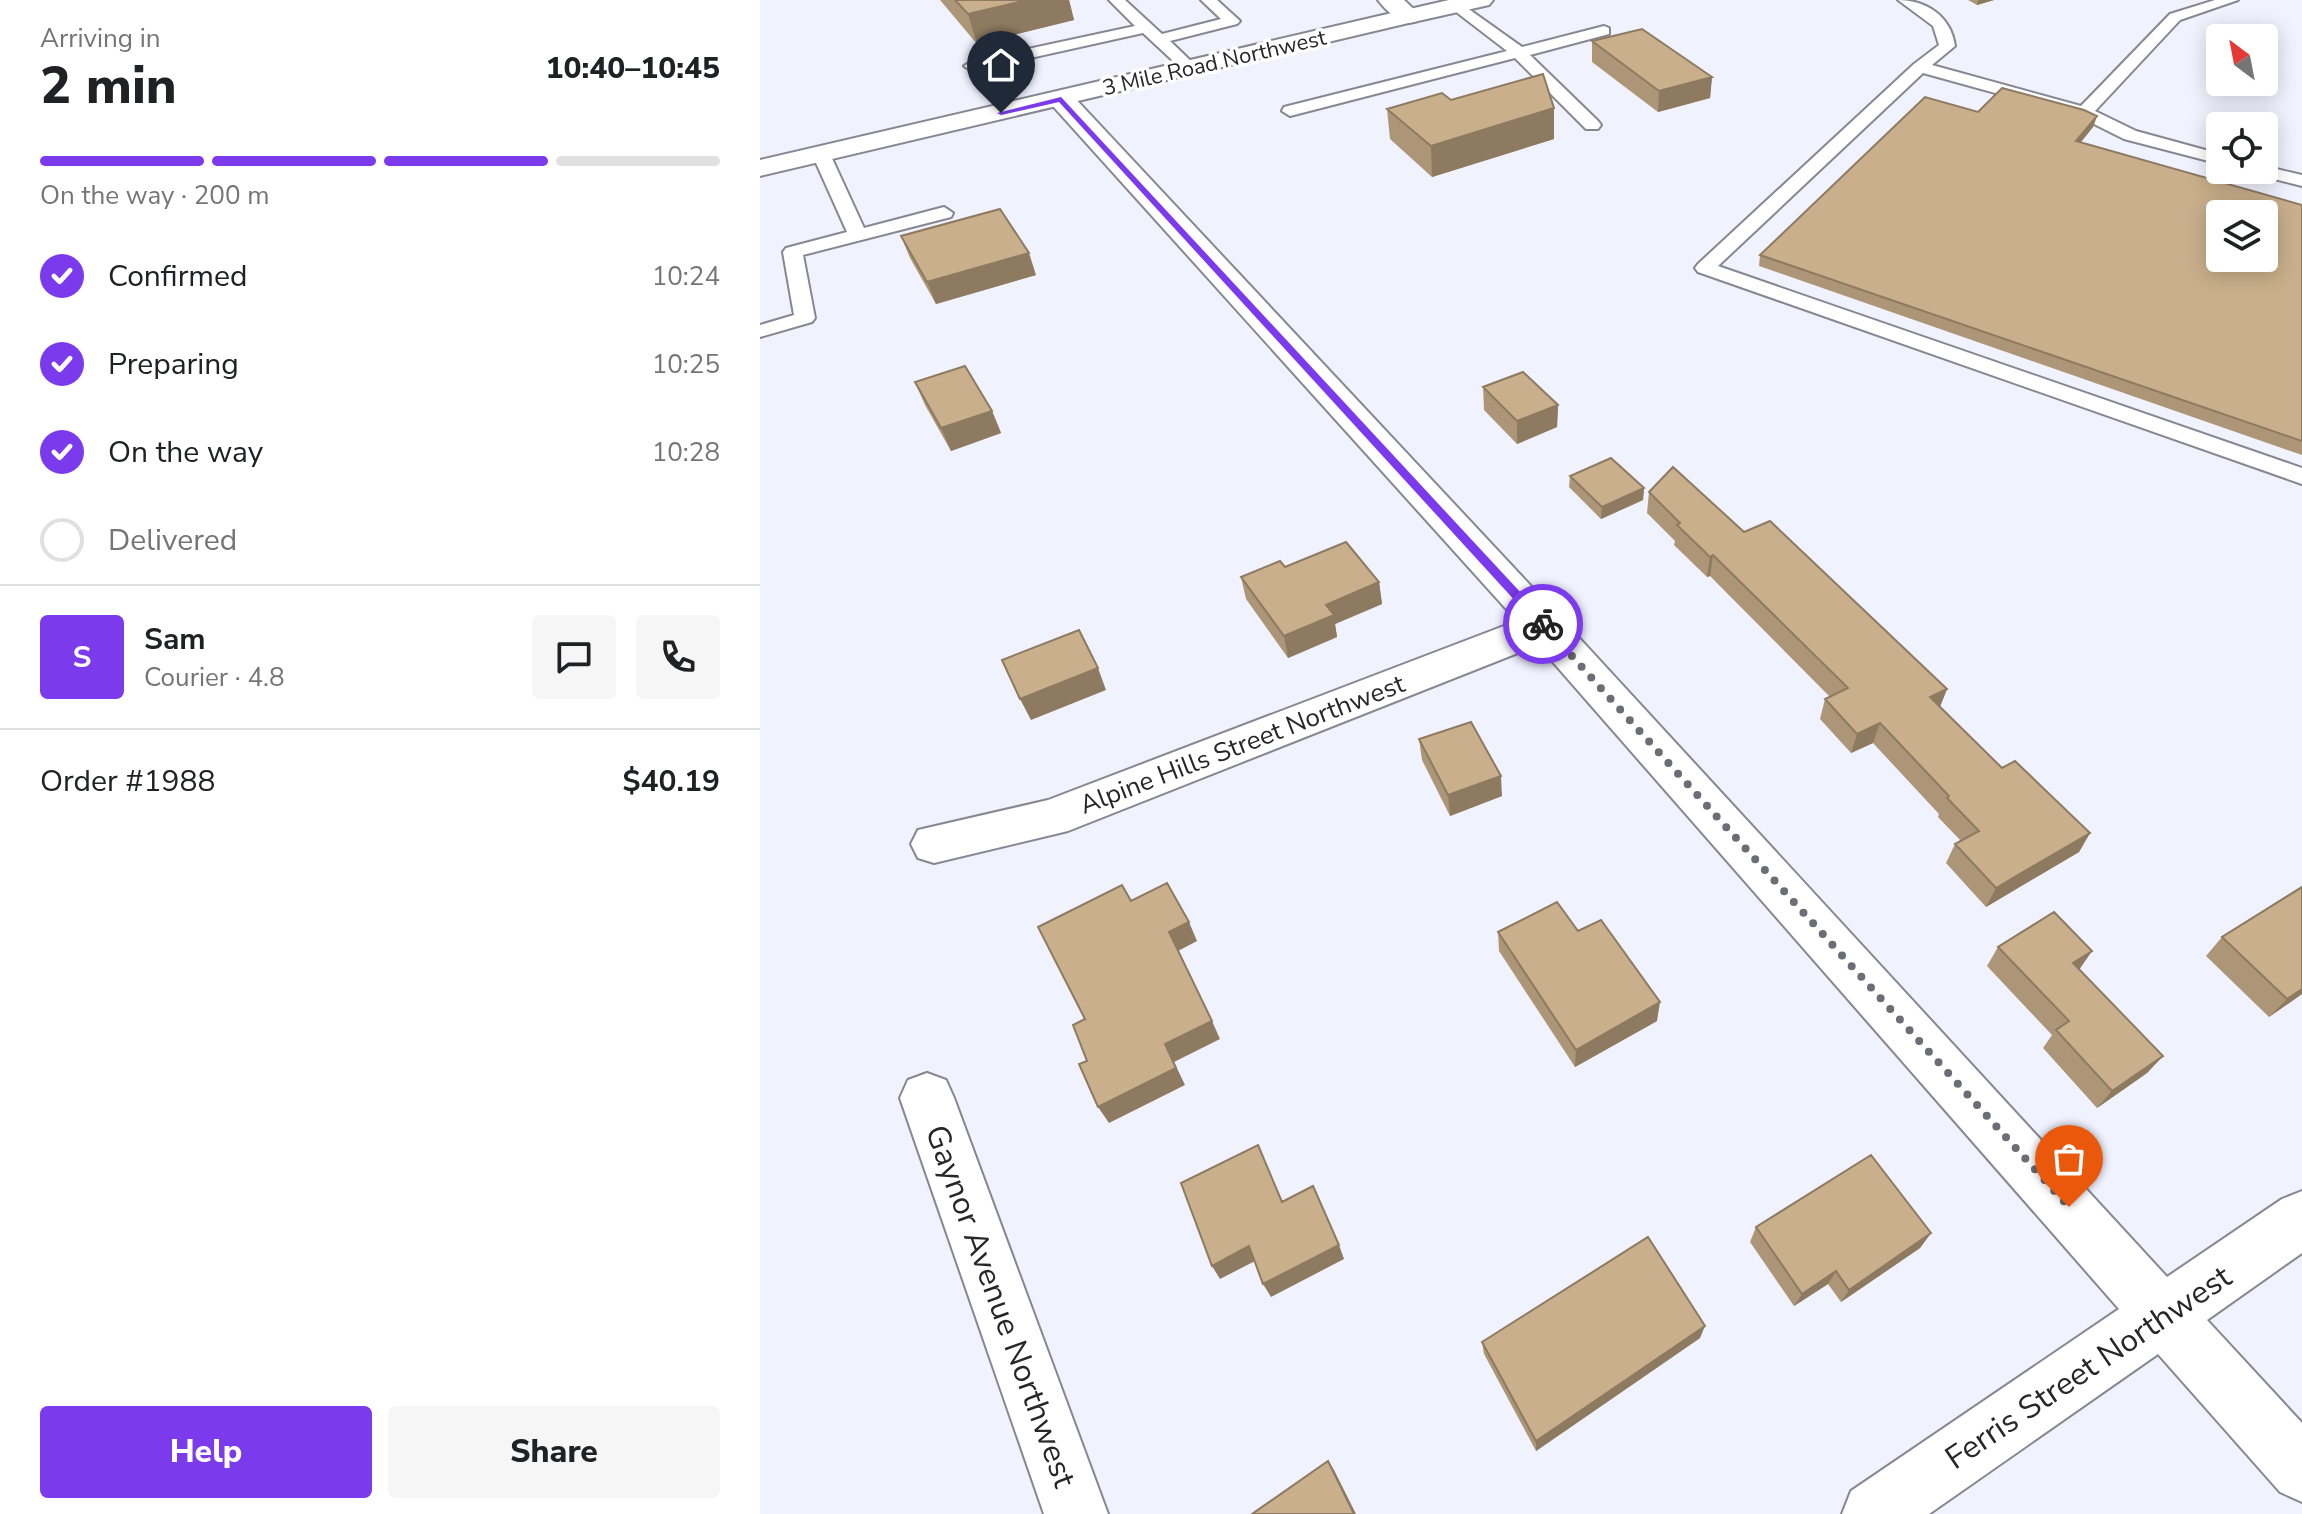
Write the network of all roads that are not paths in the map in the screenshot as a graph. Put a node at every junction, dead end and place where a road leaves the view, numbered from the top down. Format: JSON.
{"nodes":[{"id":1,"x":1116,"y":0,"type":"edge"},
{"id":2,"x":1208,"y":0,"type":"edge"},
{"id":3,"x":1481,"y":0,"type":"edge"},
{"id":4,"x":1905,"y":0,"type":"edge"},
{"id":5,"x":2231,"y":0,"type":"edge"},
{"id":6,"x":1456,"y":5,"type":"junction"},
{"id":7,"x":1400,"y":8,"type":"edge"},
{"id":8,"x":1604,"y":31,"type":"dead end"},
{"id":9,"x":1153,"y":34,"type":"junction"},
{"id":10,"x":1518,"y":52,"type":"junction"},
{"id":11,"x":972,"y":66,"type":"dead end"},
{"id":12,"x":1920,"y":67,"type":"junction"},
{"id":13,"x":1190,"y":68,"type":"junction"},
{"id":14,"x":1061,"y":99,"type":"junction"},
{"id":15,"x":1290,"y":111,"type":"dead end"},
{"id":16,"x":2084,"y":112,"type":"junction"},
{"id":17,"x":1592,"y":125,"type":"dead end"},
{"id":18,"x":821,"y":154,"type":"junction"},
{"id":19,"x":2206,"y":155,"type":"edge"},
{"id":20,"x":760,"y":168,"type":"edge"},
{"id":21,"x":2278,"y":175,"type":"edge"},
{"id":22,"x":2302,"y":181,"type":"edge"},
{"id":23,"x":944,"y":213,"type":"dead end"},
{"id":24,"x":858,"y":235,"type":"junction"},
{"id":25,"x":760,"y":331,"type":"edge"},
{"id":26,"x":2302,"y":476,"type":"edge"},
{"id":27,"x":1545,"y":626,"type":"junction"},
{"id":28,"x":934,"y":844,"type":"dead end"},
{"id":29,"x":927,"y":1098,"type":"dead end"},
{"id":30,"x":2302,"y":1219,"type":"edge"},
{"id":31,"x":2166,"y":1315,"type":"junction"},
{"id":32,"x":2302,"y":1470,"type":"edge"},
{"id":33,"x":1076,"y":1514,"type":"edge"},
{"id":34,"x":1874,"y":1514,"type":"edge"}],
"edges":[{"from":1,"to":9,"type":"lane"},
{"from":2,"to":9,"type":"lane"},
{"from":3,"to":6,"type":"main road","name":"3 Mile Road Northwest"},
{"from":4,"to":12,"type":"lane"},
{"from":5,"to":16,"type":"lane"},
{"from":6,"to":7,"type":"main road","name":"3 Mile Road Northwest"},
{"from":6,"to":10,"type":"lane"},
{"from":7,"to":13,"type":"main road","name":"3 Mile Road Northwest"},
{"from":8,"to":10,"type":"lane"},
{"from":9,"to":11,"type":"lane"},
{"from":9,"to":13,"type":"lane"},
{"from":10,"to":15,"type":"lane"},
{"from":10,"to":17,"type":"lane"},
{"from":12,"to":16,"type":"lane"},
{"from":12,"to":26,"type":"lane"},
{"from":13,"to":14,"type":"main road","name":"3 Mile Road Northwest"},
{"from":14,"to":18,"type":"main road","name":"3 Mile Road Northwest"},
{"from":14,"to":27,"type":"main road"},
{"from":16,"to":19,"type":"lane"},
{"from":18,"to":20,"type":"main road","name":"3 Mile Road Northwest"},
{"from":18,"to":24,"type":"lane"},
{"from":21,"to":22,"type":"lane"},
{"from":23,"to":24,"type":"lane"},
{"from":24,"to":25,"type":"lane"},
{"from":27,"to":28,"type":"main road","name":"Alpine Hills Street Northwest"},
{"from":27,"to":31,"type":"main road"},
{"from":29,"to":33,"type":"main road","name":"Gaynor Avenue Northwest"},
{"from":30,"to":31,"type":"main road","name":"Ferris Street Northwest"},
{"from":31,"to":32,"type":"main road"},
{"from":31,"to":34,"type":"main road","name":"Ferris Street Northwest"}]}
